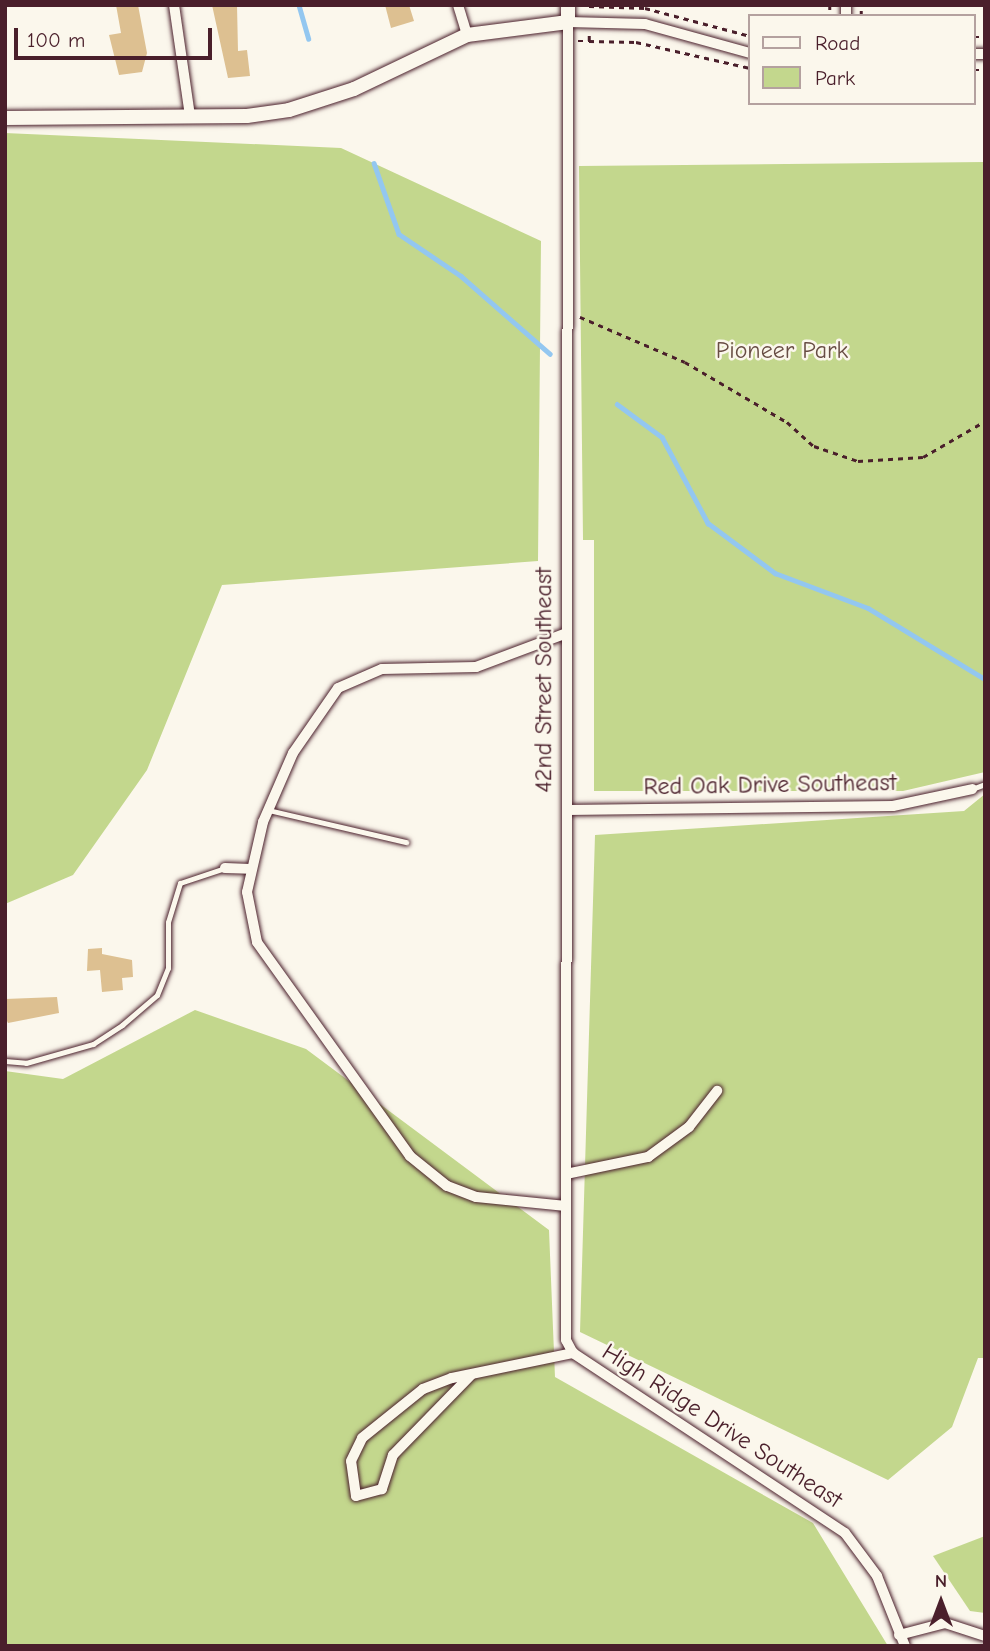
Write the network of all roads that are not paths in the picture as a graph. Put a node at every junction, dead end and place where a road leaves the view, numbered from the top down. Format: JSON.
{"nodes":[{"id":1,"x":174,"y":5,"type":"edge"},
{"id":2,"x":458,"y":5,"type":"edge"},
{"id":3,"x":568,"y":5,"type":"edge"},
{"id":4,"x":568,"y":22,"type":"junction"},
{"id":5,"x":467,"y":35,"type":"junction"},
{"id":6,"x":748,"y":52,"type":"edge"},
{"id":7,"x":190,"y":116,"type":"junction"},
{"id":8,"x":5,"y":118,"type":"edge"},
{"id":9,"x":567,"y":633,"type":"junction"},
{"id":10,"x":985,"y":784,"type":"edge"},
{"id":11,"x":972,"y":789,"type":"joint"},
{"id":12,"x":268,"y":810,"type":"junction"},
{"id":13,"x":567,"y":810,"type":"junction"},
{"id":14,"x":406,"y":842,"type":"dead end"},
{"id":15,"x":225,"y":868,"type":"joint"},
{"id":16,"x":250,"y":869,"type":"junction"},
{"id":17,"x":5,"y":1061,"type":"edge"},
{"id":18,"x":717,"y":1091,"type":"dead end"},
{"id":19,"x":566,"y":1174,"type":"junction"},
{"id":20,"x":566,"y":1206,"type":"junction"},
{"id":21,"x":573,"y":1353,"type":"junction"},
{"id":22,"x":471,"y":1375,"type":"junction"},
{"id":23,"x":899,"y":1634,"type":"junction"},
{"id":24,"x":985,"y":1636,"type":"edge"},
{"id":25,"x":905,"y":1646,"type":"edge"}],
"edges":[{"from":1,"to":7,"type":"street"},
{"from":2,"to":5,"type":"street"},
{"from":3,"to":4,"type":"street","name":"42nd Street Southeast"},
{"from":4,"to":5,"type":"street"},
{"from":4,"to":6,"type":"street"},
{"from":4,"to":9,"type":"street","name":"42nd Street Southeast"},
{"from":5,"to":7,"type":"street"},
{"from":7,"to":8,"type":"street"},
{"from":9,"to":12,"type":"street"},
{"from":9,"to":13,"type":"street","name":"42nd Street Southeast"},
{"from":10,"to":11,"type":"lane"},
{"from":11,"to":13,"type":"street","name":"Red Oak Drive Southeast"},
{"from":12,"to":14,"type":"lane"},
{"from":12,"to":16,"type":"street"},
{"from":13,"to":19,"type":"street","name":"42nd Street Southeast"},
{"from":15,"to":16,"type":"street"},
{"from":15,"to":17,"type":"lane"},
{"from":16,"to":20,"type":"street"},
{"from":18,"to":19,"type":"street"},
{"from":19,"to":20,"type":"street","name":"42nd Street Southeast"},
{"from":20,"to":21,"type":"street","name":"42nd Street Southeast"},
{"from":21,"to":22,"type":"street"},
{"from":21,"to":23,"type":"street","name":"High Ridge Drive Southeast"},
{"from":22,"to":22,"type":"street"},
{"from":23,"to":24,"type":"street"},
{"from":23,"to":25,"type":"street","name":"High Ridge Drive Southeast"}]}
